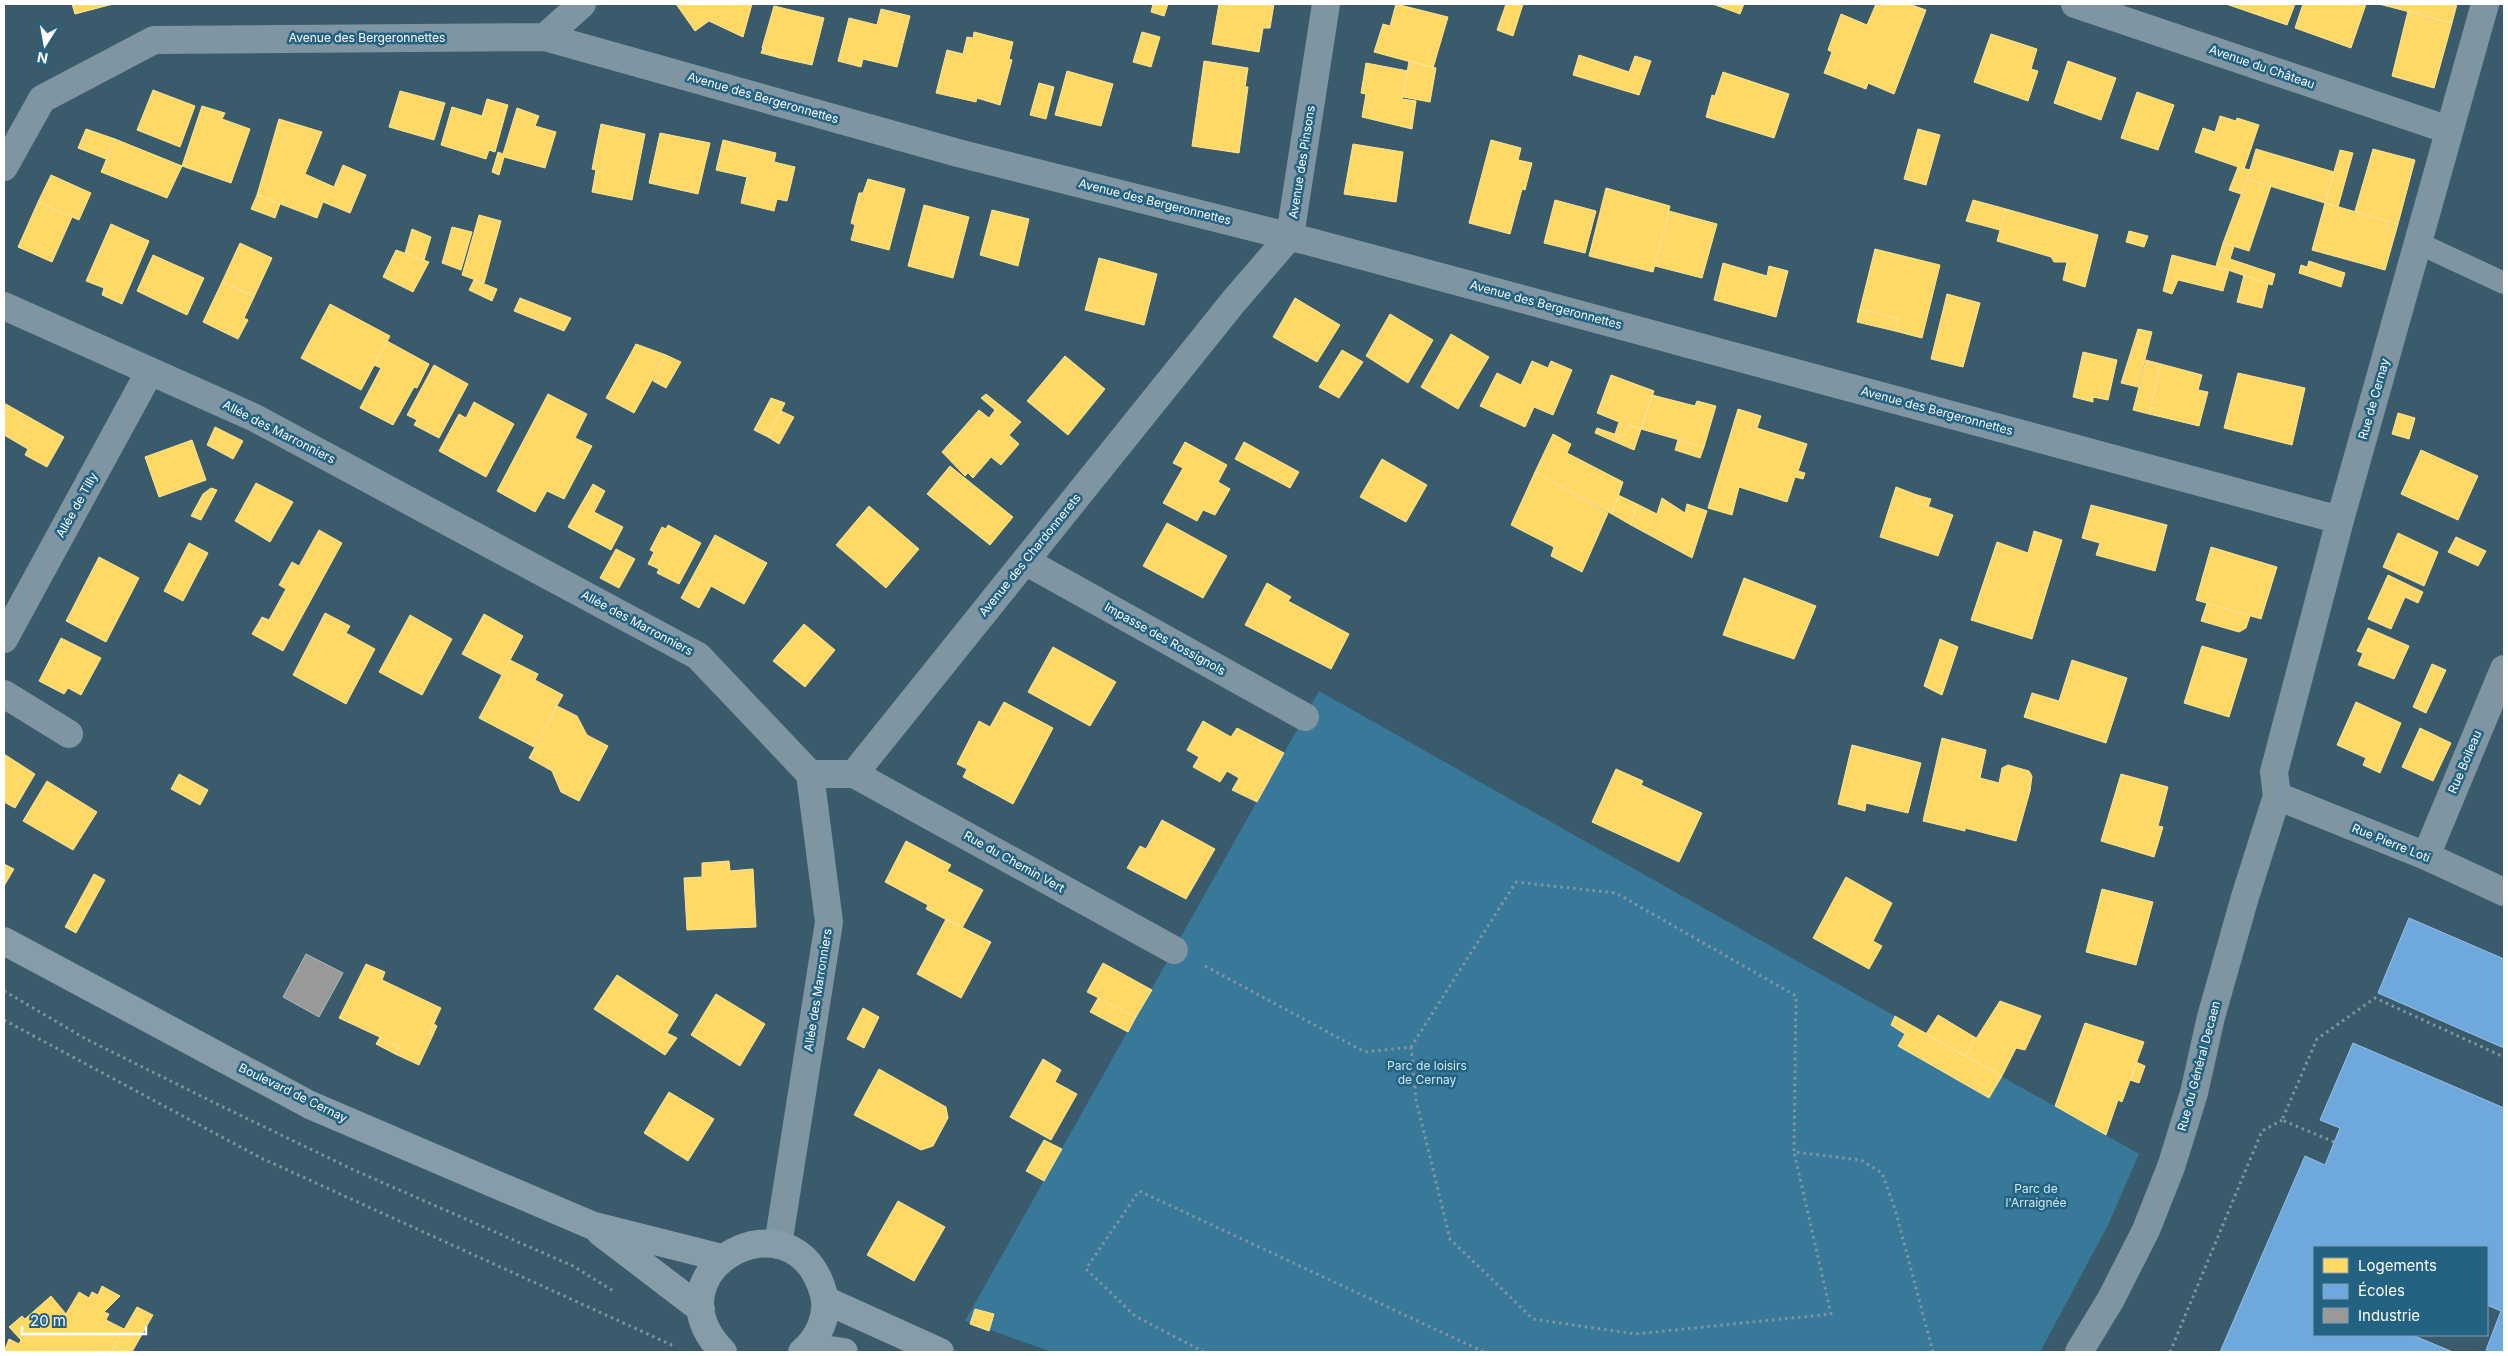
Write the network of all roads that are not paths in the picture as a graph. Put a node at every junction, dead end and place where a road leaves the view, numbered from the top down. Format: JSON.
{"nodes":[{"id":1,"x":582,"y":4,"type":"edge"},
{"id":2,"x":1326,"y":4,"type":"edge"},
{"id":3,"x":2076,"y":4,"type":"edge"},
{"id":4,"x":2485,"y":4,"type":"edge"},
{"id":5,"x":545,"y":36,"type":"junction"},
{"id":6,"x":2448,"y":130,"type":"junction"},
{"id":7,"x":4,"y":167,"type":"edge"},
{"id":8,"x":1290,"y":236,"type":"junction"},
{"id":9,"x":2418,"y":243,"type":"junction"},
{"id":10,"x":2504,"y":283,"type":"edge"},
{"id":11,"x":1234,"y":300,"type":"joint"},
{"id":12,"x":4,"y":306,"type":"edge"},
{"id":13,"x":150,"y":371,"type":"junction"},
{"id":14,"x":2340,"y":520,"type":"junction"},
{"id":15,"x":1025,"y":561,"type":"junction"},
{"id":16,"x":4,"y":639,"type":"edge"},
{"id":17,"x":2504,"y":669,"type":"edge"},
{"id":18,"x":4,"y":694,"type":"edge"},
{"id":19,"x":1306,"y":717,"type":"dead end"},
{"id":20,"x":69,"y":734,"type":"dead end"},
{"id":21,"x":810,"y":774,"type":"junction"},
{"id":22,"x":854,"y":774,"type":"junction"},
{"id":23,"x":2278,"y":796,"type":"junction"},
{"id":24,"x":2426,"y":856,"type":"junction"},
{"id":25,"x":2504,"y":892,"type":"edge"},
{"id":26,"x":4,"y":941,"type":"edge"},
{"id":27,"x":1174,"y":950,"type":"road end"},
{"id":28,"x":591,"y":1226,"type":"junction"},
{"id":29,"x":778,"y":1245,"type":"junction"},
{"id":30,"x":722,"y":1258,"type":"junction"},
{"id":31,"x":825,"y":1300,"type":"junction"},
{"id":32,"x":701,"y":1309,"type":"junction"},
{"id":33,"x":805,"y":1349,"type":"edge"},
{"id":34,"x":723,"y":1352,"type":"edge"},
{"id":35,"x":844,"y":1352,"type":"edge"},
{"id":36,"x":940,"y":1352,"type":"edge"},
{"id":37,"x":2079,"y":1352,"type":"edge"}],
"edges":[{"from":1,"to":5,"type":"street"},
{"from":2,"to":8,"type":"street","name":"Avenue des Pinsons"},
{"from":3,"to":6,"type":"street","name":"Avenue du Château"},
{"from":4,"to":6,"type":"street","name":"Rue de Cernay"},
{"from":5,"to":7,"type":"street","name":"Avenue des Bergeronnettes"},
{"from":5,"to":8,"type":"street","name":"Avenue des Bergeronnettes"},
{"from":6,"to":9,"type":"street","name":"Rue de Cernay"},
{"from":8,"to":11,"type":"street","name":"Avenue des Pinsons"},
{"from":8,"to":14,"type":"street","name":"Avenue des Bergeronnettes"},
{"from":9,"to":10,"type":"lane"},
{"from":9,"to":14,"type":"street","name":"Rue de Cernay"},
{"from":11,"to":15,"type":"street","name":"Avenue des Chardonnerets"},
{"from":12,"to":13,"type":"street","name":"Allée des Marronniers"},
{"from":13,"to":16,"type":"street","name":"Allée de Tilly"},
{"from":13,"to":21,"type":"street","name":"Allée des Marronniers"},
{"from":14,"to":23,"type":"street","name":"Rue de Cernay"},
{"from":15,"to":19,"type":"street","name":"Impasse des Rossignols"},
{"from":15,"to":22,"type":"street","name":"Avenue des Chardonnerets"},
{"from":17,"to":24,"type":"street","name":"Rue Boileau"},
{"from":18,"to":20,"type":"street"},
{"from":21,"to":22,"type":"street"},
{"from":21,"to":29,"type":"street","name":"Allée des Marronniers"},
{"from":22,"to":27,"type":"street","name":"Rue du Chemin Vert"},
{"from":23,"to":24,"type":"street","name":"Rue Pierre Loti"},
{"from":23,"to":37,"type":"street","name":"Rue du Général Decaen"},
{"from":24,"to":25,"type":"street","name":"Rue Pierre Loti"},
{"from":26,"to":28,"type":"street","name":"Boulevard de Cernay"},
{"from":28,"to":30,"type":"street","name":"Boulevard de Cernay"},
{"from":28,"to":32,"type":"street","name":"Boulevard de Cernay"},
{"from":29,"to":30,"type":"street"},
{"from":29,"to":31,"type":"street"},
{"from":30,"to":32,"type":"street"},
{"from":31,"to":33,"type":"street"},
{"from":31,"to":36,"type":"street"},
{"from":32,"to":34,"type":"street"},
{"from":33,"to":35,"type":"street"}]}
